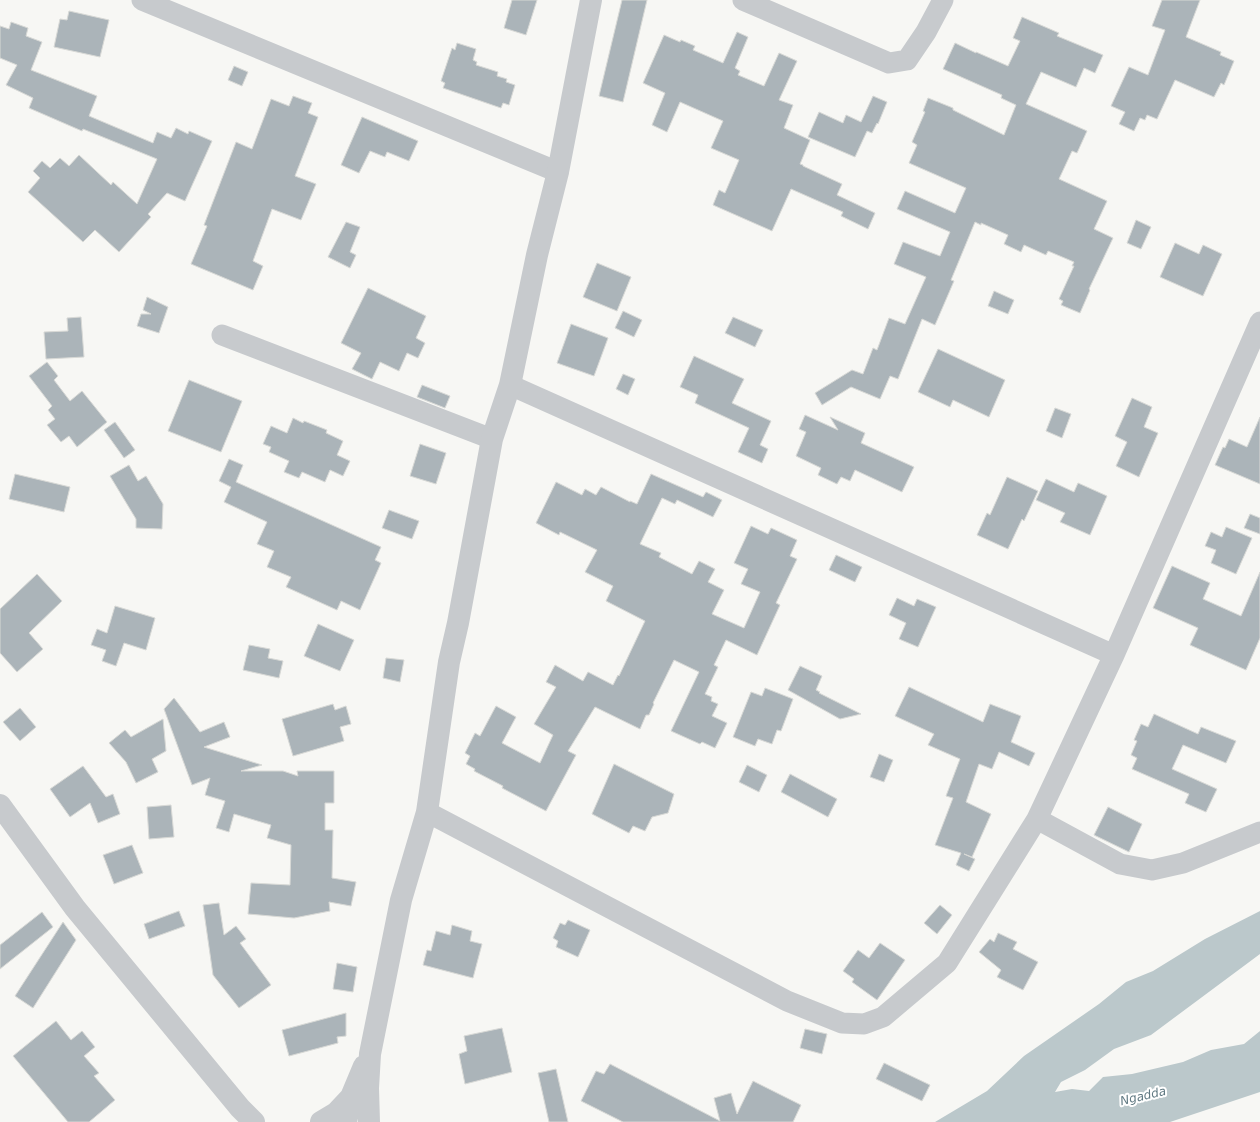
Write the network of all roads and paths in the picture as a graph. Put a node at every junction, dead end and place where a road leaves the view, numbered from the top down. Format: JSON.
{"nodes":[{"id":1,"x":142,"y":0,"type":"edge"},
{"id":2,"x":591,"y":0,"type":"edge"},
{"id":3,"x":743,"y":0,"type":"edge"},
{"id":4,"x":943,"y":0,"type":"edge"},
{"id":5,"x":558,"y":172,"type":"junction"},
{"id":6,"x":1260,"y":322,"type":"edge"},
{"id":7,"x":222,"y":335,"type":"dead end"},
{"id":8,"x":510,"y":385,"type":"junction"},
{"id":9,"x":492,"y":439,"type":"junction"},
{"id":10,"x":1114,"y":655,"type":"junction"},
{"id":11,"x":0,"y":805,"type":"edge"},
{"id":12,"x":427,"y":812,"type":"junction"},
{"id":13,"x":1037,"y":819,"type":"junction"},
{"id":14,"x":1260,"y":832,"type":"edge"},
{"id":15,"x":370,"y":1054,"type":"junction"},
{"id":16,"x":352,"y":1097,"type":"junction"},
{"id":17,"x":260,"y":1119,"type":"edge"},
{"id":18,"x":321,"y":1122,"type":"edge"},
{"id":19,"x":346,"y":1122,"type":"edge"},
{"id":20,"x":369,"y":1122,"type":"edge"}],
"edges":[{"from":1,"to":5,"type":"street"},
{"from":2,"to":5,"type":"street"},
{"from":3,"to":4,"type":"street"},
{"from":5,"to":8,"type":"street"},
{"from":6,"to":10,"type":"street"},
{"from":7,"to":9,"type":"street"},
{"from":8,"to":9,"type":"street"},
{"from":8,"to":10,"type":"street"},
{"from":9,"to":12,"type":"street"},
{"from":10,"to":13,"type":"street"},
{"from":11,"to":17,"type":"street"},
{"from":12,"to":13,"type":"street"},
{"from":12,"to":15,"type":"street"},
{"from":13,"to":14,"type":"street"},
{"from":15,"to":16,"type":"street"},
{"from":15,"to":20,"type":"street"},
{"from":16,"to":18,"type":"street"},
{"from":16,"to":19,"type":"street"}]}
